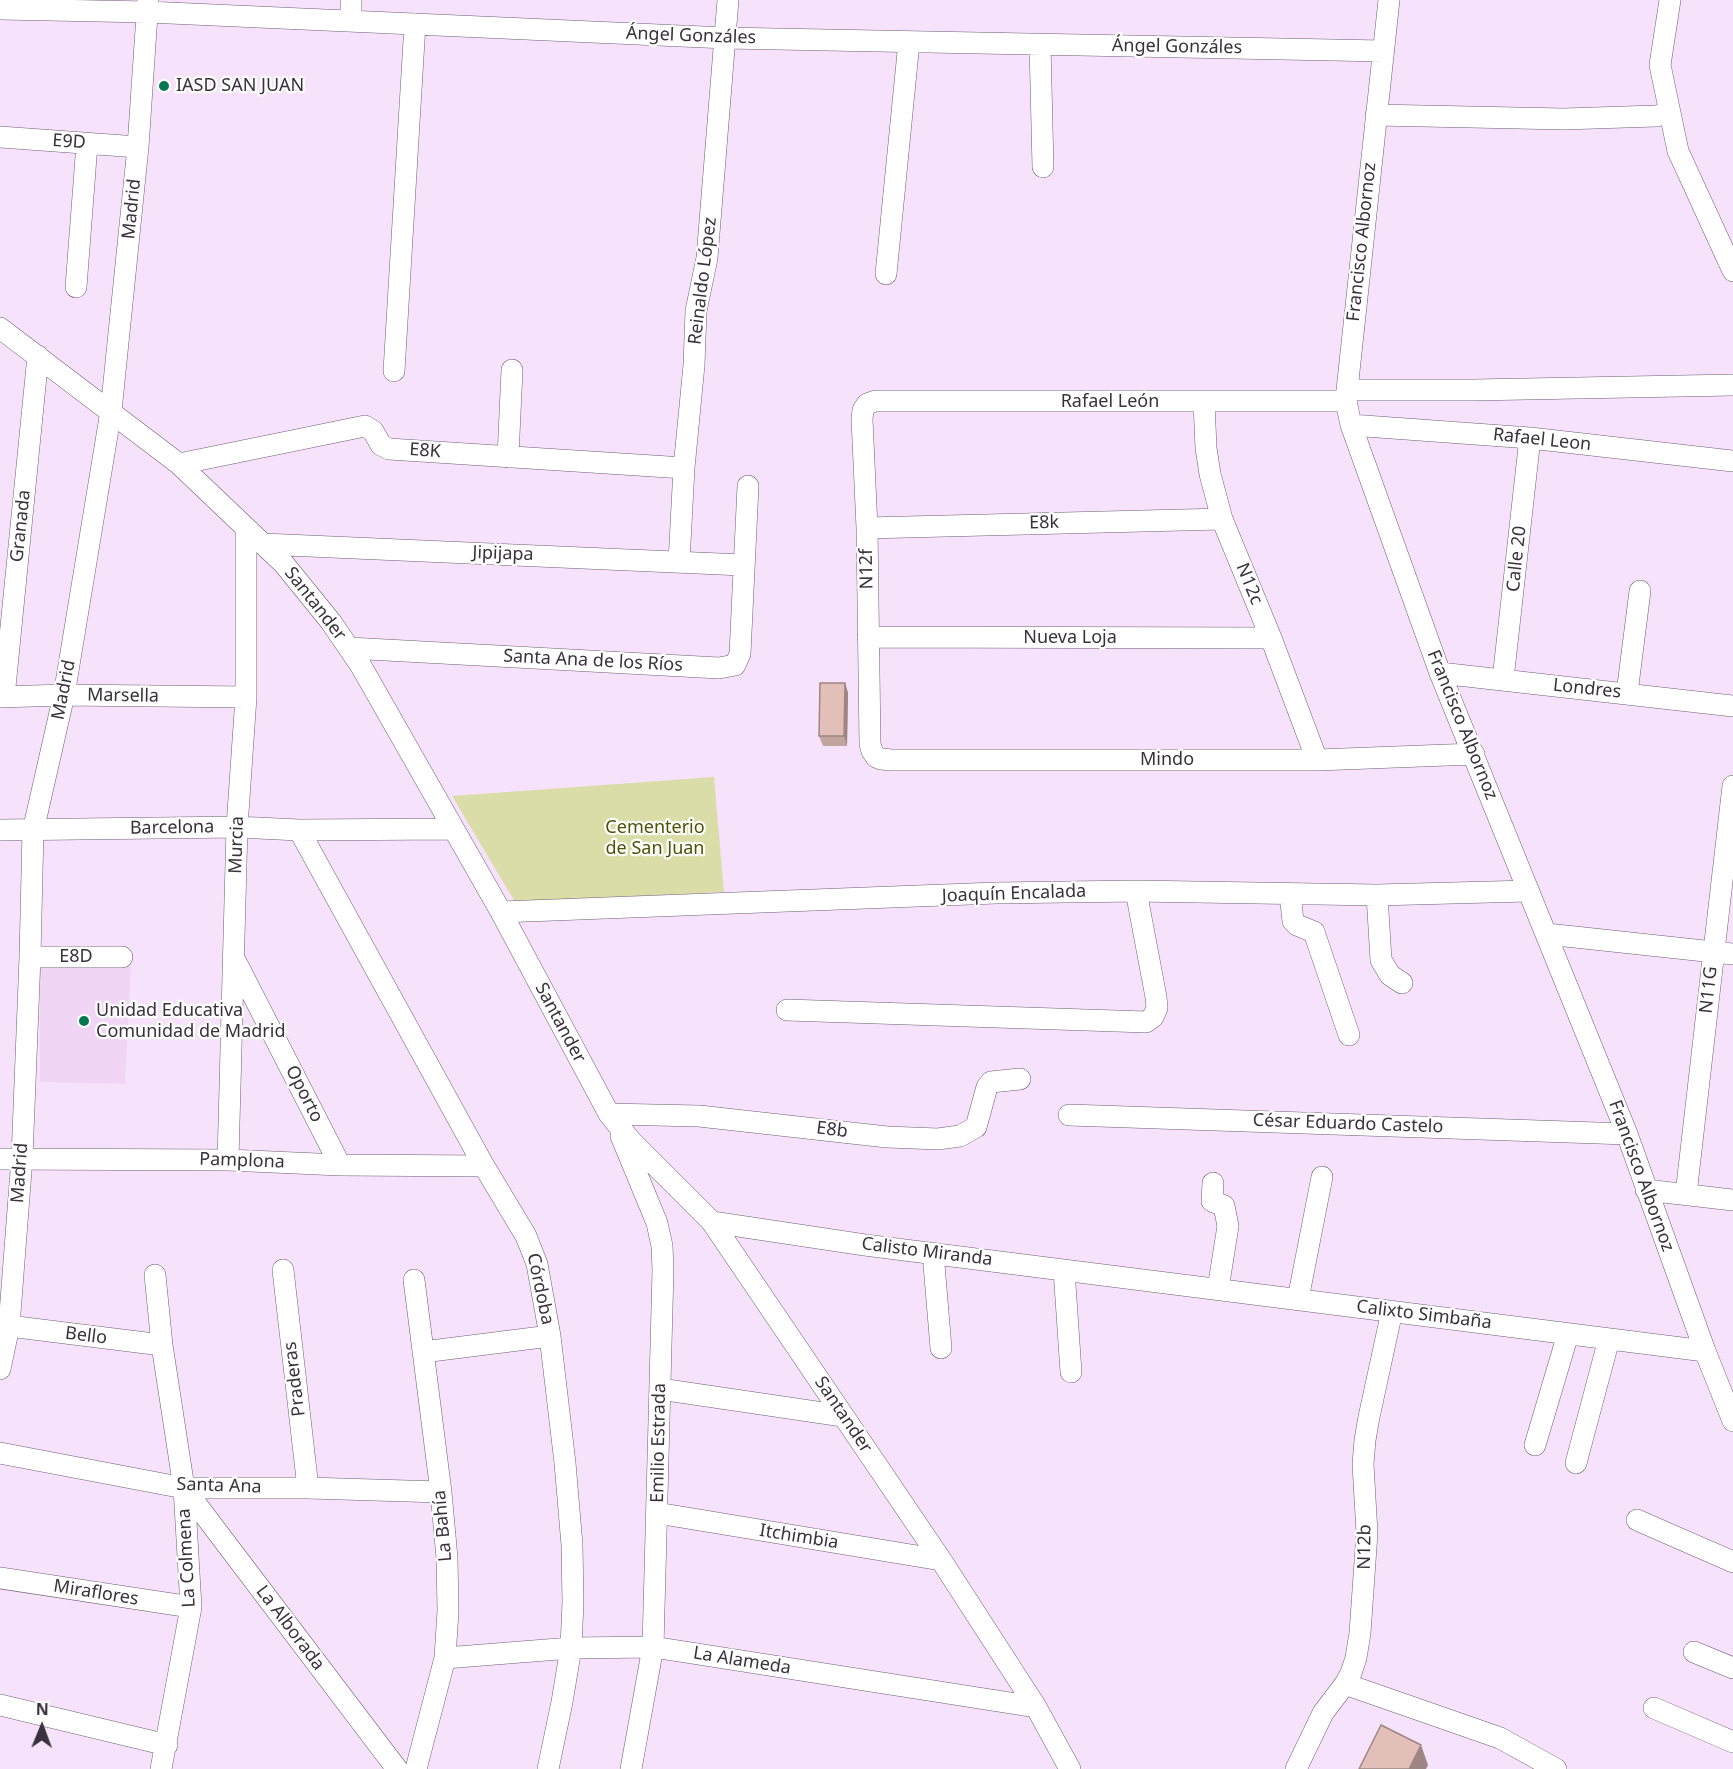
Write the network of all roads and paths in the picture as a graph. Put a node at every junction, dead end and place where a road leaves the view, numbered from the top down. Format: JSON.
{"nodes":[{"id":1,"x":351,"y":0,"type":"edge"},
{"id":2,"x":728,"y":0,"type":"edge"},
{"id":3,"x":1389,"y":0,"type":"edge"},
{"id":4,"x":1670,"y":0,"type":"edge"},
{"id":5,"x":148,"y":6,"type":"edge"},
{"id":6,"x":0,"y":9,"type":"edge"},
{"id":7,"x":351,"y":21,"type":"junction"},
{"id":8,"x":415,"y":24,"type":"junction"},
{"id":9,"x":726,"y":38,"type":"junction"},
{"id":10,"x":909,"y":42,"type":"junction"},
{"id":11,"x":1040,"y":44,"type":"junction"},
{"id":12,"x":1383,"y":51,"type":"junction"},
{"id":13,"x":1670,"y":113,"type":"junction"},
{"id":14,"x":1376,"y":115,"type":"junction"},
{"id":15,"x":0,"y":137,"type":"edge"},
{"id":16,"x":87,"y":144,"type":"junction"},
{"id":17,"x":138,"y":147,"type":"junction"},
{"id":18,"x":1043,"y":167,"type":"dead end"},
{"id":19,"x":1733,"y":271,"type":"edge"},
{"id":20,"x":886,"y":274,"type":"dead end"},
{"id":21,"x":76,"y":288,"type":"dead end"},
{"id":22,"x":0,"y":328,"type":"edge"},
{"id":23,"x":38,"y":356,"type":"junction"},
{"id":24,"x":512,"y":370,"type":"dead end"},
{"id":25,"x":394,"y":371,"type":"dead end"},
{"id":26,"x":1733,"y":385,"type":"edge"},
{"id":27,"x":1347,"y":396,"type":"junction"},
{"id":28,"x":874,"y":400,"type":"joint"},
{"id":29,"x":1204,"y":402,"type":"junction"},
{"id":30,"x":111,"y":411,"type":"junction"},
{"id":31,"x":1351,"y":426,"type":"junction"},
{"id":32,"x":1530,"y":438,"type":"junction"},
{"id":33,"x":508,"y":457,"type":"junction"},
{"id":34,"x":1733,"y":461,"type":"edge"},
{"id":35,"x":179,"y":464,"type":"junction"},
{"id":36,"x":684,"y":468,"type":"junction"},
{"id":37,"x":748,"y":486,"type":"dead end"},
{"id":38,"x":1222,"y":519,"type":"junction"},
{"id":39,"x":867,"y":528,"type":"junction"},
{"id":40,"x":246,"y":529,"type":"junction"},
{"id":41,"x":263,"y":544,"type":"junction"},
{"id":42,"x":679,"y":562,"type":"junction"},
{"id":43,"x":743,"y":564,"type":"junction"},
{"id":44,"x":1640,"y":591,"type":"dead end"},
{"id":45,"x":868,"y":637,"type":"junction"},
{"id":46,"x":1271,"y":638,"type":"junction"},
{"id":47,"x":349,"y":648,"type":"junction"},
{"id":48,"x":1440,"y":673,"type":"junction"},
{"id":49,"x":1503,"y":680,"type":"junction"},
{"id":50,"x":1627,"y":693,"type":"junction"},
{"id":51,"x":64,"y":695,"type":"junction"},
{"id":52,"x":2,"y":697,"type":"edge"},
{"id":53,"x":246,"y":697,"type":"junction"},
{"id":54,"x":1733,"y":706,"type":"edge"},
{"id":55,"x":870,"y":744,"type":"joint"},
{"id":56,"x":1473,"y":754,"type":"junction"},
{"id":57,"x":1317,"y":760,"type":"junction"},
{"id":58,"x":1733,"y":786,"type":"edge"},
{"id":59,"x":237,"y":827,"type":"junction"},
{"id":60,"x":452,"y":829,"type":"junction"},
{"id":61,"x":0,"y":830,"type":"edge"},
{"id":62,"x":299,"y":830,"type":"junction"},
{"id":63,"x":33,"y":831,"type":"junction"},
{"id":64,"x":1136,"y":891,"type":"junction"},
{"id":65,"x":1528,"y":891,"type":"junction"},
{"id":66,"x":1290,"y":894,"type":"junction"},
{"id":67,"x":1377,"y":895,"type":"junction"},
{"id":68,"x":501,"y":912,"type":"junction"},
{"id":69,"x":1547,"y":934,"type":"junction"},
{"id":70,"x":1723,"y":953,"type":"edge"},
{"id":71,"x":30,"y":957,"type":"junction"},
{"id":72,"x":122,"y":957,"type":"dead end"},
{"id":73,"x":234,"y":959,"type":"junction"},
{"id":74,"x":1402,"y":983,"type":"dead end"},
{"id":75,"x":787,"y":1010,"type":"dead end"},
{"id":76,"x":1349,"y":1035,"type":"dead end"},
{"id":77,"x":1020,"y":1079,"type":"dead end"},
{"id":78,"x":1069,"y":1115,"type":"dead end"},
{"id":79,"x":612,"y":1119,"type":"junction"},
{"id":80,"x":1627,"y":1134,"type":"junction"},
{"id":81,"x":22,"y":1158,"type":"junction"},
{"id":82,"x":0,"y":1159,"type":"edge"},
{"id":83,"x":228,"y":1160,"type":"junction"},
{"id":84,"x":340,"y":1165,"type":"junction"},
{"id":85,"x":484,"y":1166,"type":"junction"},
{"id":86,"x":1322,"y":1177,"type":"dead end"},
{"id":87,"x":1213,"y":1183,"type":"dead end"},
{"id":88,"x":1646,"y":1190,"type":"junction"},
{"id":89,"x":1686,"y":1194,"type":"junction"},
{"id":90,"x":1733,"y":1200,"type":"edge"},
{"id":91,"x":712,"y":1222,"type":"junction"},
{"id":92,"x":933,"y":1253,"type":"junction"},
{"id":93,"x":283,"y":1270,"type":"dead end"},
{"id":94,"x":1064,"y":1270,"type":"junction"},
{"id":95,"x":155,"y":1275,"type":"dead end"},
{"id":96,"x":414,"y":1280,"type":"dead end"},
{"id":97,"x":1143,"y":1280,"type":"joint"},
{"id":98,"x":1218,"y":1289,"type":"junction"},
{"id":99,"x":1298,"y":1299,"type":"junction"},
{"id":100,"x":1392,"y":1311,"type":"junction"},
{"id":101,"x":9,"y":1326,"type":"junction"},
{"id":102,"x":1568,"y":1334,"type":"junction"},
{"id":103,"x":550,"y":1336,"type":"junction"},
{"id":104,"x":1609,"y":1339,"type":"junction"},
{"id":105,"x":162,"y":1345,"type":"junction"},
{"id":106,"x":941,"y":1348,"type":"dead end"},
{"id":107,"x":1705,"y":1351,"type":"junction"},
{"id":108,"x":423,"y":1352,"type":"junction"},
{"id":109,"x":0,"y":1369,"type":"edge"},
{"id":110,"x":1071,"y":1372,"type":"dead end"},
{"id":111,"x":660,"y":1389,"type":"junction"},
{"id":112,"x":843,"y":1416,"type":"junction"},
{"id":113,"x":1733,"y":1421,"type":"edge"},
{"id":114,"x":1535,"y":1445,"type":"dead end"},
{"id":115,"x":0,"y":1453,"type":"edge"},
{"id":116,"x":1576,"y":1463,"type":"dead end"},
{"id":117,"x":184,"y":1488,"type":"junction"},
{"id":118,"x":308,"y":1488,"type":"junction"},
{"id":119,"x":441,"y":1491,"type":"junction"},
{"id":120,"x":657,"y":1513,"type":"junction"},
{"id":121,"x":1636,"y":1520,"type":"dead end"},
{"id":122,"x":941,"y":1560,"type":"junction"},
{"id":123,"x":1733,"y":1562,"type":"edge"},
{"id":124,"x":0,"y":1578,"type":"edge"},
{"id":125,"x":191,"y":1608,"type":"junction"},
{"id":126,"x":653,"y":1647,"type":"junction"},
{"id":127,"x":571,"y":1648,"type":"junction"},
{"id":128,"x":1694,"y":1652,"type":"dead end"},
{"id":129,"x":445,"y":1658,"type":"junction"},
{"id":130,"x":1733,"y":1668,"type":"edge"},
{"id":131,"x":1345,"y":1684,"type":"junction"},
{"id":132,"x":0,"y":1705,"type":"edge"},
{"id":133,"x":1036,"y":1707,"type":"junction"},
{"id":134,"x":1654,"y":1708,"type":"dead end"},
{"id":135,"x":1733,"y":1742,"type":"edge"},
{"id":136,"x":167,"y":1745,"type":"junction"},
{"id":137,"x":161,"y":1769,"type":"edge"},
{"id":138,"x":397,"y":1769,"type":"edge"},
{"id":139,"x":416,"y":1769,"type":"edge"},
{"id":140,"x":548,"y":1769,"type":"edge"},
{"id":141,"x":631,"y":1769,"type":"edge"},
{"id":142,"x":1070,"y":1769,"type":"edge"},
{"id":143,"x":1296,"y":1769,"type":"edge"},
{"id":144,"x":1556,"y":1769,"type":"edge"}],
"edges":[{"from":1,"to":7,"type":"street"},
{"from":2,"to":9,"type":"street","name":"Reinaldo López"},
{"from":3,"to":12,"type":"street","name":"Francisco Albornoz"},
{"from":4,"to":13,"type":"street"},
{"from":5,"to":6,"type":"street","name":"Ángel Gonzáles"},
{"from":5,"to":7,"type":"street","name":"Ángel Gonzáles"},
{"from":5,"to":17,"type":"street","name":"Madrid"},
{"from":7,"to":8,"type":"street","name":"Ángel Gonzáles"},
{"from":8,"to":9,"type":"street","name":"Ángel Gonzáles"},
{"from":8,"to":25,"type":"street"},
{"from":9,"to":10,"type":"street","name":"Ángel Gonzáles"},
{"from":9,"to":36,"type":"street","name":"Reinaldo López"},
{"from":10,"to":11,"type":"street","name":"Ángel Gonzáles"},
{"from":10,"to":20,"type":"street"},
{"from":11,"to":12,"type":"street","name":"Ángel Gonzáles"},
{"from":11,"to":18,"type":"street"},
{"from":12,"to":14,"type":"street","name":"Francisco Albornoz"},
{"from":13,"to":14,"type":"street"},
{"from":13,"to":19,"type":"street"},
{"from":14,"to":27,"type":"street","name":"Francisco Albornoz"},
{"from":15,"to":16,"type":"street","name":"E9D"},
{"from":16,"to":17,"type":"street","name":"E9D"},
{"from":16,"to":21,"type":"street"},
{"from":17,"to":30,"type":"street","name":"Madrid"},
{"from":22,"to":23,"type":"street","name":"Santander"},
{"from":23,"to":30,"type":"street","name":"Santander"},
{"from":23,"to":52,"type":"street","name":"Granada"},
{"from":24,"to":33,"type":"street"},
{"from":26,"to":27,"type":"street","name":"Rafael León"},
{"from":27,"to":29,"type":"street","name":"Rafael León"},
{"from":27,"to":31,"type":"street","name":"Francisco Albornoz"},
{"from":28,"to":29,"type":"street","name":"Rafael León"},
{"from":28,"to":39,"type":"street","name":"N12f"},
{"from":29,"to":38,"type":"street","name":"N12c"},
{"from":30,"to":35,"type":"street","name":"Santander"},
{"from":30,"to":51,"type":"street","name":"Madrid"},
{"from":31,"to":32,"type":"street","name":"Rafael Leon"},
{"from":31,"to":48,"type":"street","name":"Francisco Albornoz"},
{"from":32,"to":34,"type":"street","name":"Rafael Leon"},
{"from":32,"to":49,"type":"street","name":"Calle 20"},
{"from":33,"to":35,"type":"street","name":"E8K"},
{"from":33,"to":36,"type":"street","name":"E8K"},
{"from":35,"to":40,"type":"street","name":"Santander"},
{"from":36,"to":42,"type":"street","name":"Reinaldo López"},
{"from":37,"to":43,"type":"street"},
{"from":38,"to":39,"type":"street","name":"E8k"},
{"from":38,"to":46,"type":"street","name":"N12c"},
{"from":39,"to":45,"type":"street","name":"N12f"},
{"from":40,"to":41,"type":"street","name":"Santander"},
{"from":40,"to":53,"type":"street","name":"Murcia"},
{"from":41,"to":42,"type":"street","name":"Jipijapa"},
{"from":41,"to":47,"type":"street","name":"Santander"},
{"from":42,"to":43,"type":"street","name":"Jipijapa"},
{"from":43,"to":47,"type":"street","name":"Santa Ana de los Ríos"},
{"from":44,"to":50,"type":"street"},
{"from":45,"to":46,"type":"street","name":"Nueva Loja"},
{"from":45,"to":55,"type":"street","name":"N12f"},
{"from":46,"to":57,"type":"street","name":"N12c"},
{"from":47,"to":60,"type":"street","name":"Santander"},
{"from":48,"to":49,"type":"street","name":"Londres"},
{"from":48,"to":56,"type":"street","name":"Francisco Albornoz"},
{"from":49,"to":50,"type":"street","name":"Londres"},
{"from":50,"to":54,"type":"street","name":"Londres"},
{"from":51,"to":52,"type":"street","name":"Marsella"},
{"from":51,"to":53,"type":"street","name":"Marsella"},
{"from":51,"to":63,"type":"street","name":"Madrid"},
{"from":53,"to":59,"type":"street","name":"Murcia"},
{"from":55,"to":57,"type":"street","name":"Mindo"},
{"from":56,"to":57,"type":"street","name":"Mindo"},
{"from":56,"to":65,"type":"street","name":"Francisco Albornoz"},
{"from":58,"to":70,"type":"street","name":"N11G"},
{"from":59,"to":62,"type":"street","name":"Barcelona"},
{"from":59,"to":63,"type":"street","name":"Barcelona"},
{"from":59,"to":73,"type":"street","name":"Murcia"},
{"from":60,"to":62,"type":"street","name":"Barcelona"},
{"from":60,"to":68,"type":"street","name":"Santander"},
{"from":61,"to":63,"type":"street","name":"Barcelona"},
{"from":62,"to":85,"type":"street","name":"Córdoba"},
{"from":63,"to":71,"type":"street","name":"Madrid"},
{"from":64,"to":66,"type":"street","name":"Joaquín Encalada"},
{"from":64,"to":68,"type":"street","name":"Joaquín Encalada"},
{"from":64,"to":75,"type":"street"},
{"from":65,"to":67,"type":"street","name":"Joaquín Encalada"},
{"from":65,"to":69,"type":"street","name":"Francisco Albornoz"},
{"from":66,"to":67,"type":"street","name":"Joaquín Encalada"},
{"from":66,"to":76,"type":"street"},
{"from":67,"to":74,"type":"street"},
{"from":68,"to":79,"type":"street","name":"Santander"},
{"from":69,"to":70,"type":"street"},
{"from":69,"to":80,"type":"street","name":"Francisco Albornoz"},
{"from":70,"to":89,"type":"street","name":"N11G"},
{"from":71,"to":72,"type":"street","name":"E8D"},
{"from":71,"to":81,"type":"street","name":"Madrid"},
{"from":73,"to":83,"type":"street","name":"Murcia"},
{"from":73,"to":84,"type":"street","name":"Oporto"},
{"from":77,"to":79,"type":"street","name":"E8b"},
{"from":78,"to":80,"type":"street","name":"César Eduardo Castelo"},
{"from":79,"to":91,"type":"street","name":"Santander"},
{"from":79,"to":111,"type":"street","name":"Emilio Estrada"},
{"from":80,"to":88,"type":"street","name":"Francisco Albornoz"},
{"from":81,"to":82,"type":"street","name":"Pamplona"},
{"from":81,"to":83,"type":"street","name":"Pamplona"},
{"from":81,"to":101,"type":"street","name":"Madrid"},
{"from":83,"to":84,"type":"street","name":"Pamplona"},
{"from":84,"to":85,"type":"street","name":"Pamplona"},
{"from":85,"to":103,"type":"street","name":"Córdoba"},
{"from":86,"to":99,"type":"street"},
{"from":87,"to":98,"type":"street"},
{"from":88,"to":89,"type":"street"},
{"from":88,"to":107,"type":"street","name":"Francisco Albornoz"},
{"from":89,"to":90,"type":"street"},
{"from":91,"to":92,"type":"street","name":"Calisto Miranda"},
{"from":91,"to":112,"type":"street","name":"Santander"},
{"from":92,"to":94,"type":"street","name":"Calisto Miranda"},
{"from":92,"to":106,"type":"street"},
{"from":93,"to":118,"type":"street","name":"Praderas"},
{"from":94,"to":97,"type":"street","name":"Calisto Miranda"},
{"from":94,"to":110,"type":"street"},
{"from":95,"to":105,"type":"street","name":"La Colmena"},
{"from":96,"to":108,"type":"street","name":"La Bahía"},
{"from":97,"to":98,"type":"street","name":"Calixto Simbaña"},
{"from":98,"to":99,"type":"street","name":"Calixto Simbaña"},
{"from":99,"to":100,"type":"street","name":"Calixto Simbaña"},
{"from":100,"to":102,"type":"street","name":"Calixto Simbaña"},
{"from":100,"to":131,"type":"street","name":"N12b"},
{"from":101,"to":105,"type":"street","name":"Bello"},
{"from":101,"to":109,"type":"street","name":"Madrid"},
{"from":102,"to":104,"type":"street","name":"Calixto Simbaña"},
{"from":102,"to":114,"type":"street"},
{"from":103,"to":108,"type":"street"},
{"from":103,"to":127,"type":"street","name":"Córdoba"},
{"from":104,"to":107,"type":"street","name":"Calixto Simbaña"},
{"from":104,"to":116,"type":"street"},
{"from":105,"to":117,"type":"street","name":"La Colmena"},
{"from":107,"to":113,"type":"street","name":"Francisco Albornoz"},
{"from":108,"to":119,"type":"street","name":"La Bahía"},
{"from":111,"to":112,"type":"street"},
{"from":111,"to":120,"type":"street","name":"Emilio Estrada"},
{"from":112,"to":122,"type":"street","name":"Santander"},
{"from":115,"to":117,"type":"street","name":"Santa Ana"},
{"from":117,"to":118,"type":"street","name":"Santa Ana"},
{"from":117,"to":125,"type":"street","name":"La Colmena"},
{"from":117,"to":138,"type":"street","name":"La Alborada"},
{"from":118,"to":119,"type":"street","name":"Santa Ana"},
{"from":119,"to":129,"type":"street","name":"La Bahía"},
{"from":120,"to":122,"type":"street","name":"Itchimbia"},
{"from":120,"to":126,"type":"street","name":"Emilio Estrada"},
{"from":121,"to":123,"type":"street"},
{"from":122,"to":133,"type":"street","name":"Santander"},
{"from":124,"to":125,"type":"street","name":"Miraflores"},
{"from":125,"to":136,"type":"street","name":"La Colmena"},
{"from":126,"to":127,"type":"street","name":"La Alameda"},
{"from":126,"to":133,"type":"street","name":"La Alameda"},
{"from":126,"to":141,"type":"street","name":"Emilio Estrada"},
{"from":127,"to":129,"type":"street","name":"La Alameda"},
{"from":127,"to":140,"type":"street","name":"Córdoba"},
{"from":128,"to":130,"type":"street"},
{"from":129,"to":139,"type":"street","name":"La Bahía"},
{"from":131,"to":143,"type":"street","name":"N12b"},
{"from":131,"to":144,"type":"street"},
{"from":132,"to":136,"type":"street"},
{"from":133,"to":142,"type":"street","name":"Santander"},
{"from":134,"to":135,"type":"street"},
{"from":136,"to":137,"type":"street","name":"La Colmena"}]}
